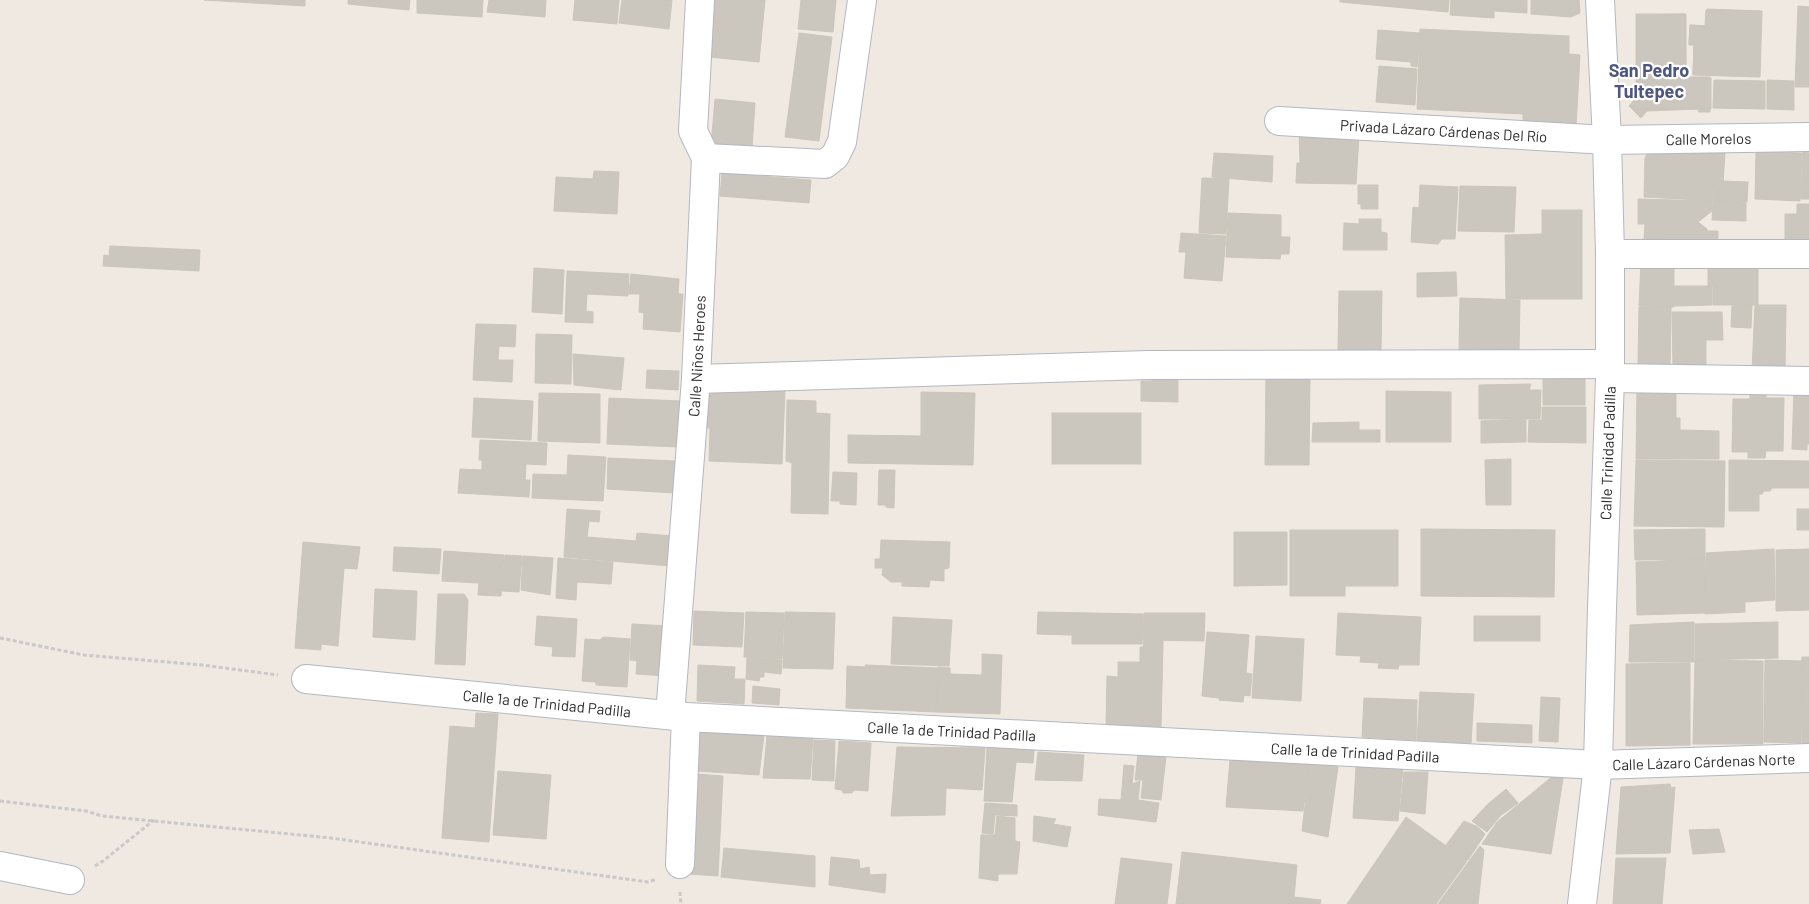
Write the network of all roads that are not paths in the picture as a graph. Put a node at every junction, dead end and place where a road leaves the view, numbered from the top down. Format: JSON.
{"nodes":[{"id":1,"x":700,"y":0,"type":"edge"},
{"id":2,"x":862,"y":0,"type":"edge"},
{"id":3,"x":1600,"y":0,"type":"edge"},
{"id":4,"x":1279,"y":121,"type":"dead end"},
{"id":5,"x":1809,"y":137,"type":"edge"},
{"id":6,"x":1607,"y":140,"type":"junction"},
{"id":7,"x":706,"y":158,"type":"junction"},
{"id":8,"x":1610,"y":254,"type":"junction"},
{"id":9,"x":1809,"y":254,"type":"edge"},
{"id":10,"x":1610,"y":371,"type":"junction"},
{"id":11,"x":696,"y":378,"type":"junction"},
{"id":12,"x":1809,"y":381,"type":"edge"},
{"id":13,"x":306,"y":679,"type":"road end"},
{"id":14,"x":678,"y":716,"type":"junction"},
{"id":15,"x":1809,"y":758,"type":"edge"},
{"id":16,"x":1598,"y":765,"type":"junction"},
{"id":17,"x":680,"y":864,"type":"road end"},
{"id":18,"x":0,"y":866,"type":"edge"},
{"id":19,"x":70,"y":880,"type":"road end"},
{"id":20,"x":1582,"y":904,"type":"edge"}],
"edges":[{"from":1,"to":7,"type":"street","name":"Calle Niños Heroes"},
{"from":2,"to":7,"type":"street"},
{"from":3,"to":6,"type":"street","name":"Calle Trinidad Padilla"},
{"from":4,"to":6,"type":"street","name":"Privada Lázaro Cárdenas Del Río"},
{"from":5,"to":6,"type":"street","name":"Calle Morelos"},
{"from":6,"to":8,"type":"street","name":"Calle Trinidad Padilla"},
{"from":7,"to":11,"type":"street","name":"Calle Niños Heroes"},
{"from":8,"to":9,"type":"street"},
{"from":8,"to":10,"type":"street","name":"Calle Trinidad Padilla"},
{"from":10,"to":11,"type":"street"},
{"from":10,"to":12,"type":"street"},
{"from":10,"to":16,"type":"street","name":"Calle Trinidad Padilla"},
{"from":11,"to":14,"type":"street","name":"Calle Niños Heroes"},
{"from":13,"to":14,"type":"street","name":"Calle 1a de Trinidad Padilla"},
{"from":14,"to":16,"type":"street","name":"Calle 1a de Trinidad Padilla"},
{"from":14,"to":17,"type":"street","name":"Calle Niños Heroes"},
{"from":15,"to":16,"type":"street","name":"Calle Lázaro Cárdenas Norte"},
{"from":16,"to":20,"type":"street","name":"Calle Trinidad Padilla"},
{"from":18,"to":19,"type":"street"}]}
